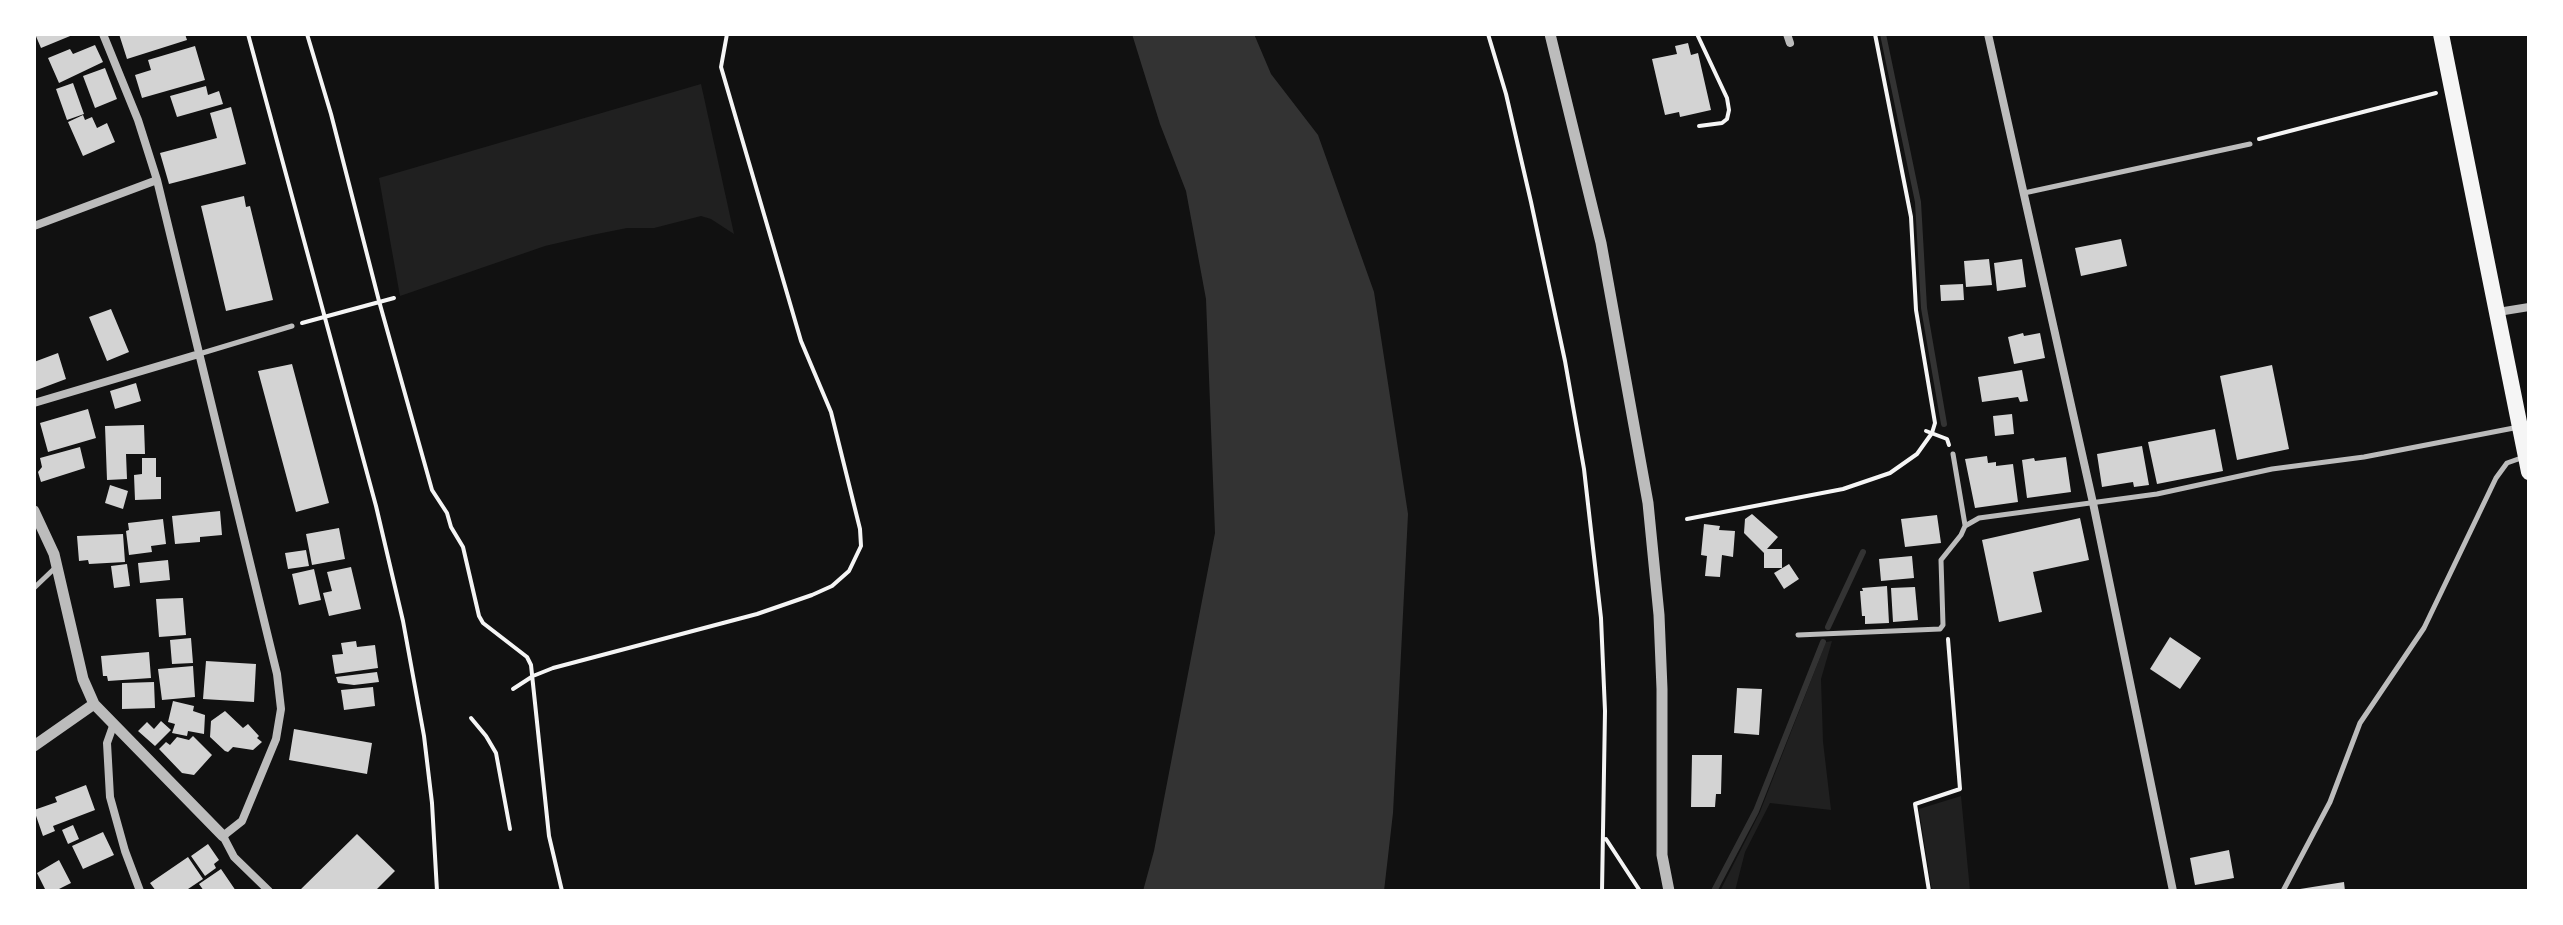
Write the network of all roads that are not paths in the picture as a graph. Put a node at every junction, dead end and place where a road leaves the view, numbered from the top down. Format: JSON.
{"nodes":[{"id":1,"x":103,"y":34,"type":"edge"},
{"id":2,"x":1550,"y":34,"type":"edge"},
{"id":3,"x":1988,"y":34,"type":"edge"},
{"id":4,"x":2441,"y":34,"type":"edge"},
{"id":5,"x":2250,"y":144,"type":"road end"},
{"id":6,"x":157,"y":180,"type":"junction"},
{"id":7,"x":2024,"y":193,"type":"junction"},
{"id":8,"x":34,"y":226,"type":"edge"},
{"id":9,"x":2529,"y":307,"type":"edge"},
{"id":10,"x":2497,"y":313,"type":"junction"},
{"id":11,"x":292,"y":326,"type":"dead end"},
{"id":12,"x":199,"y":354,"type":"junction"},
{"id":13,"x":34,"y":403,"type":"edge"},
{"id":14,"x":2520,"y":427,"type":"junction"},
{"id":15,"x":1953,"y":454,"type":"road end"},
{"id":16,"x":2528,"y":461,"type":"edge"},
{"id":17,"x":2093,"y":503,"type":"junction"},
{"id":18,"x":34,"y":511,"type":"edge"},
{"id":19,"x":1965,"y":526,"type":"junction"},
{"id":20,"x":58,"y":566,"type":"junction"},
{"id":21,"x":34,"y":588,"type":"edge"},
{"id":22,"x":1798,"y":635,"type":"dead end"},
{"id":23,"x":94,"y":704,"type":"junction"},
{"id":24,"x":113,"y":726,"type":"junction"},
{"id":25,"x":34,"y":746,"type":"edge"},
{"id":26,"x":223,"y":836,"type":"junction"},
{"id":27,"x":140,"y":891,"type":"edge"},
{"id":28,"x":269,"y":891,"type":"edge"},
{"id":29,"x":1669,"y":891,"type":"edge"},
{"id":30,"x":2173,"y":891,"type":"edge"},
{"id":31,"x":2283,"y":891,"type":"edge"}],
"edges":[{"from":1,"to":6,"type":"street"},
{"from":2,"to":29,"type":"street"},
{"from":3,"to":7,"type":"street"},
{"from":4,"to":10,"type":"highway"},
{"from":5,"to":7,"type":"lane"},
{"from":6,"to":8,"type":"street"},
{"from":6,"to":12,"type":"street"},
{"from":7,"to":17,"type":"street"},
{"from":9,"to":10,"type":"street"},
{"from":10,"to":14,"type":"highway"},
{"from":11,"to":12,"type":"lane"},
{"from":12,"to":13,"type":"street"},
{"from":12,"to":26,"type":"street"},
{"from":14,"to":16,"type":"highway"},
{"from":14,"to":17,"type":"lane"},
{"from":15,"to":19,"type":"lane"},
{"from":16,"to":31,"type":"lane"},
{"from":17,"to":19,"type":"lane"},
{"from":17,"to":30,"type":"street"},
{"from":18,"to":20,"type":"street"},
{"from":19,"to":22,"type":"lane"},
{"from":20,"to":21,"type":"lane"},
{"from":20,"to":23,"type":"street"},
{"from":23,"to":24,"type":"street"},
{"from":23,"to":25,"type":"street"},
{"from":24,"to":26,"type":"street"},
{"from":24,"to":27,"type":"street"},
{"from":26,"to":28,"type":"street"}]}
